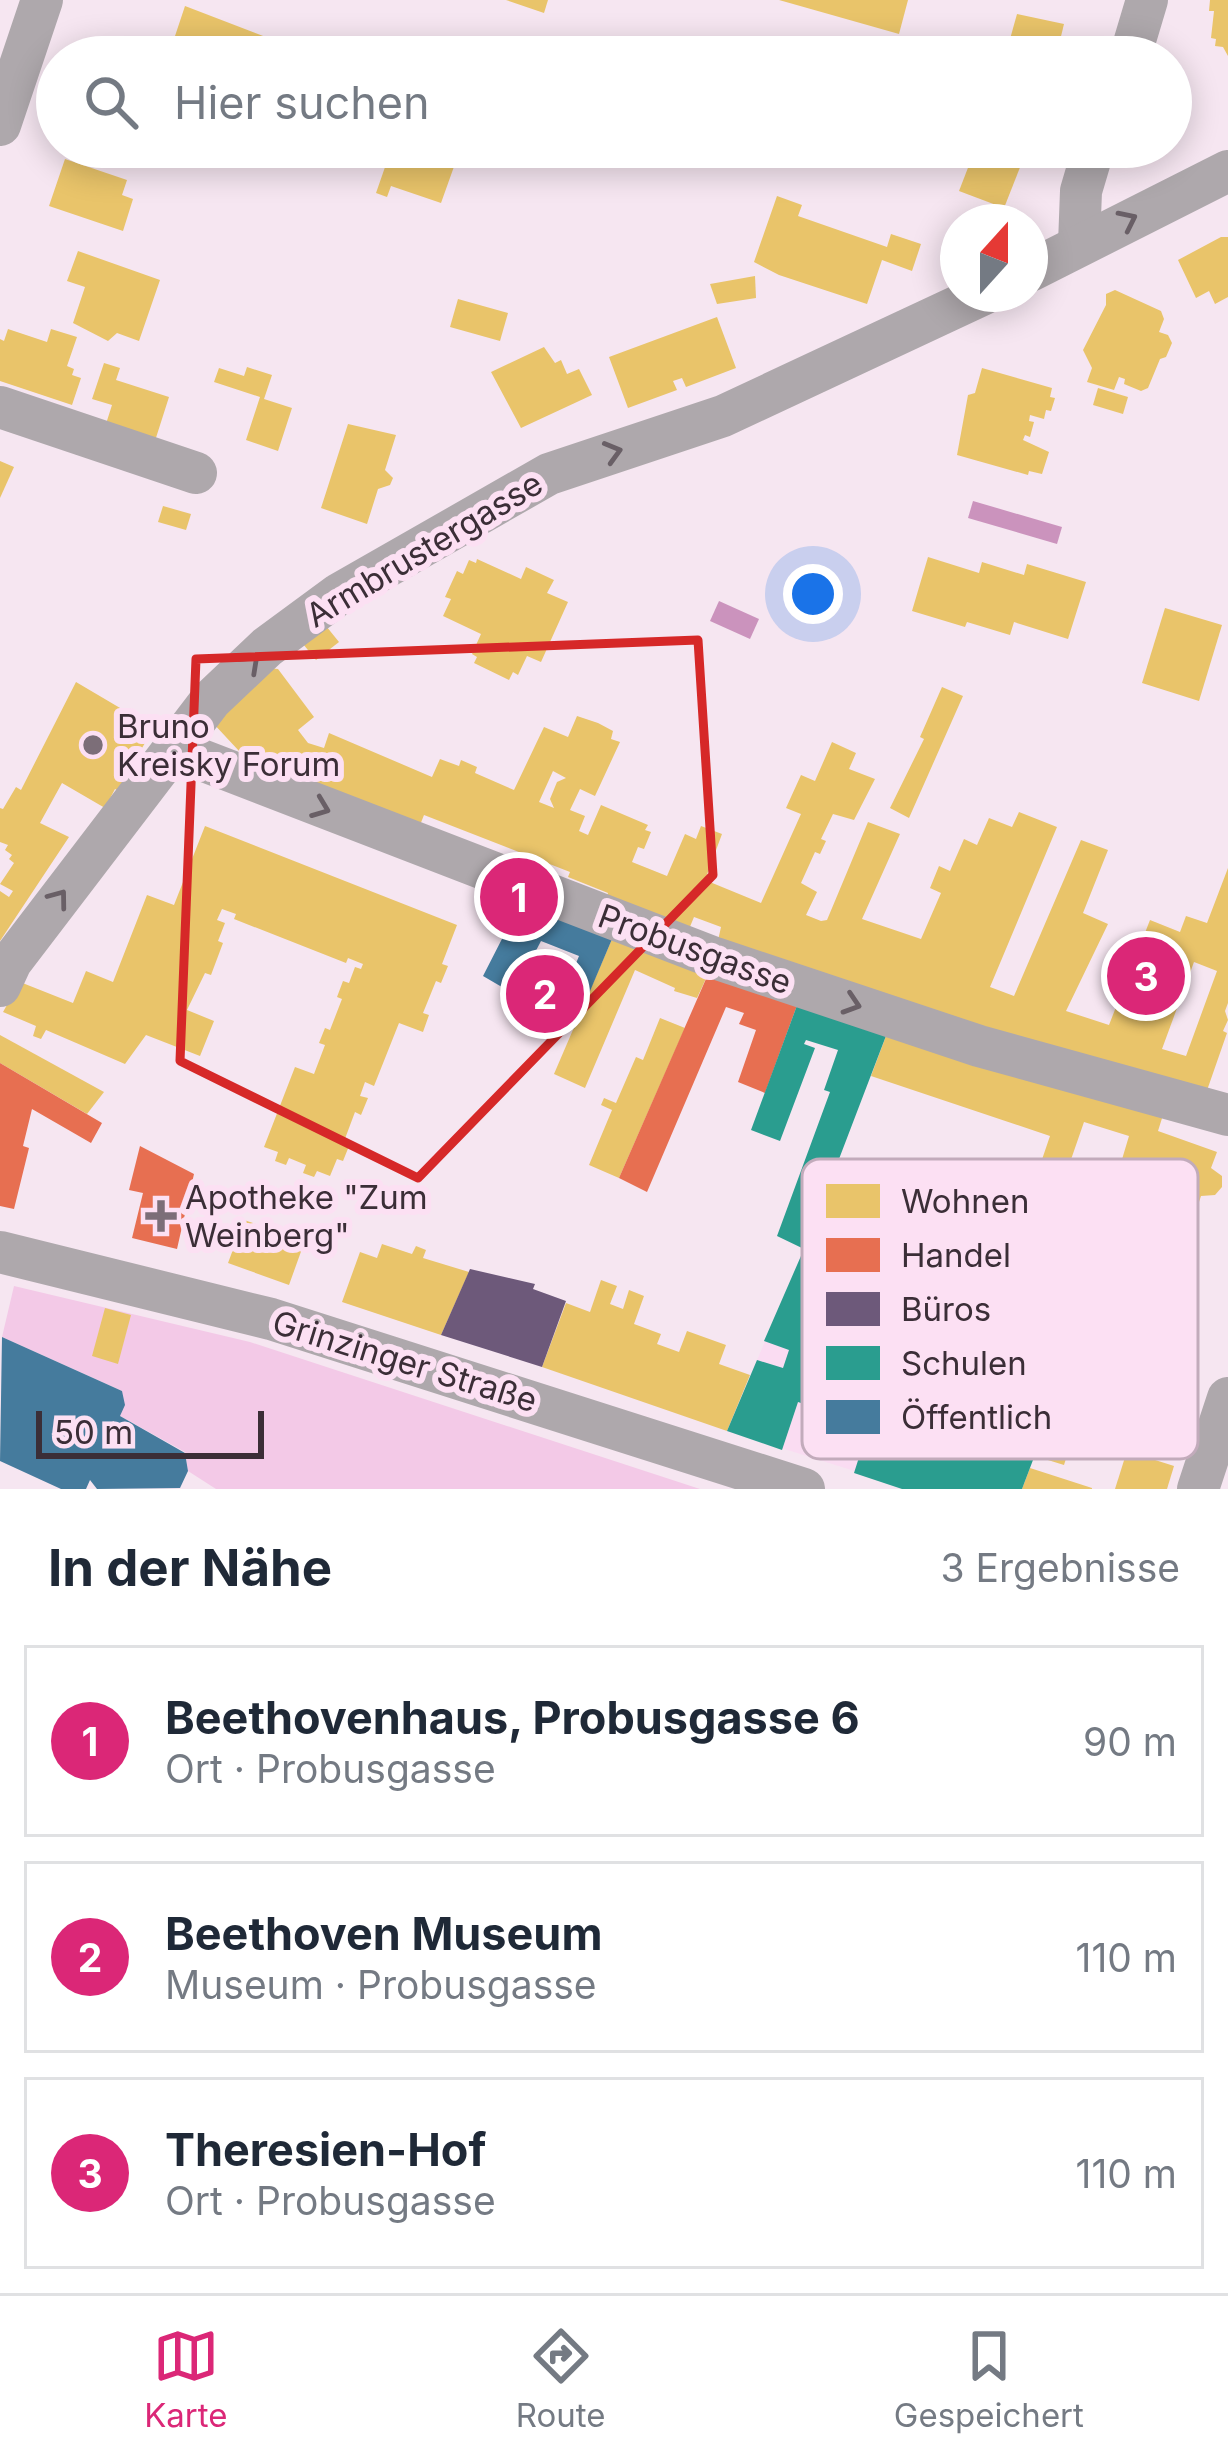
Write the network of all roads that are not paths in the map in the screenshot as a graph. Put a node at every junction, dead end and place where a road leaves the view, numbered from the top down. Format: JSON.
{"nodes":[{"id":1,"x":42,"y":0,"type":"edge"},
{"id":2,"x":1136,"y":3,"type":"edge"},
{"id":3,"x":1132,"y":36,"type":"edge"},
{"id":4,"x":0,"y":125,"type":"edge"},
{"id":5,"x":1088,"y":168,"type":"edge"},
{"id":6,"x":1228,"y":171,"type":"edge"},
{"id":7,"x":1079,"y":244,"type":"junction"},
{"id":8,"x":1048,"y":262,"type":"edge"},
{"id":9,"x":945,"y":312,"type":"edge"},
{"id":10,"x":0,"y":407,"type":"edge"},
{"id":11,"x":196,"y":473,"type":"dead end"},
{"id":12,"x":173,"y":749,"type":"junction"},
{"id":13,"x":0,"y":986,"type":"edge"},
{"id":14,"x":1228,"y":1115,"type":"edge"},
{"id":15,"x":0,"y":1252,"type":"edge"},
{"id":16,"x":1228,"y":1398,"type":"edge"},
{"id":17,"x":804,"y":1489,"type":"edge"},
{"id":18,"x":1198,"y":1489,"type":"edge"}],
"edges":[{"from":1,"to":4,"type":"street"},
{"from":2,"to":3,"type":"street"},
{"from":5,"to":7,"type":"street"},
{"from":7,"to":6,"type":"street","one_way":true},
{"from":7,"to":8,"type":"street"},
{"from":12,"to":9,"type":"street","name":"Armbrustergasse","one_way":true},
{"from":10,"to":11,"type":"street"},
{"from":13,"to":12,"type":"street","name":"Armbrustergasse","one_way":true},
{"from":12,"to":14,"type":"street","name":"Probusgasse","one_way":true},
{"from":15,"to":17,"type":"street","name":"Grinzinger Straße"},
{"from":16,"to":18,"type":"street"}]}
